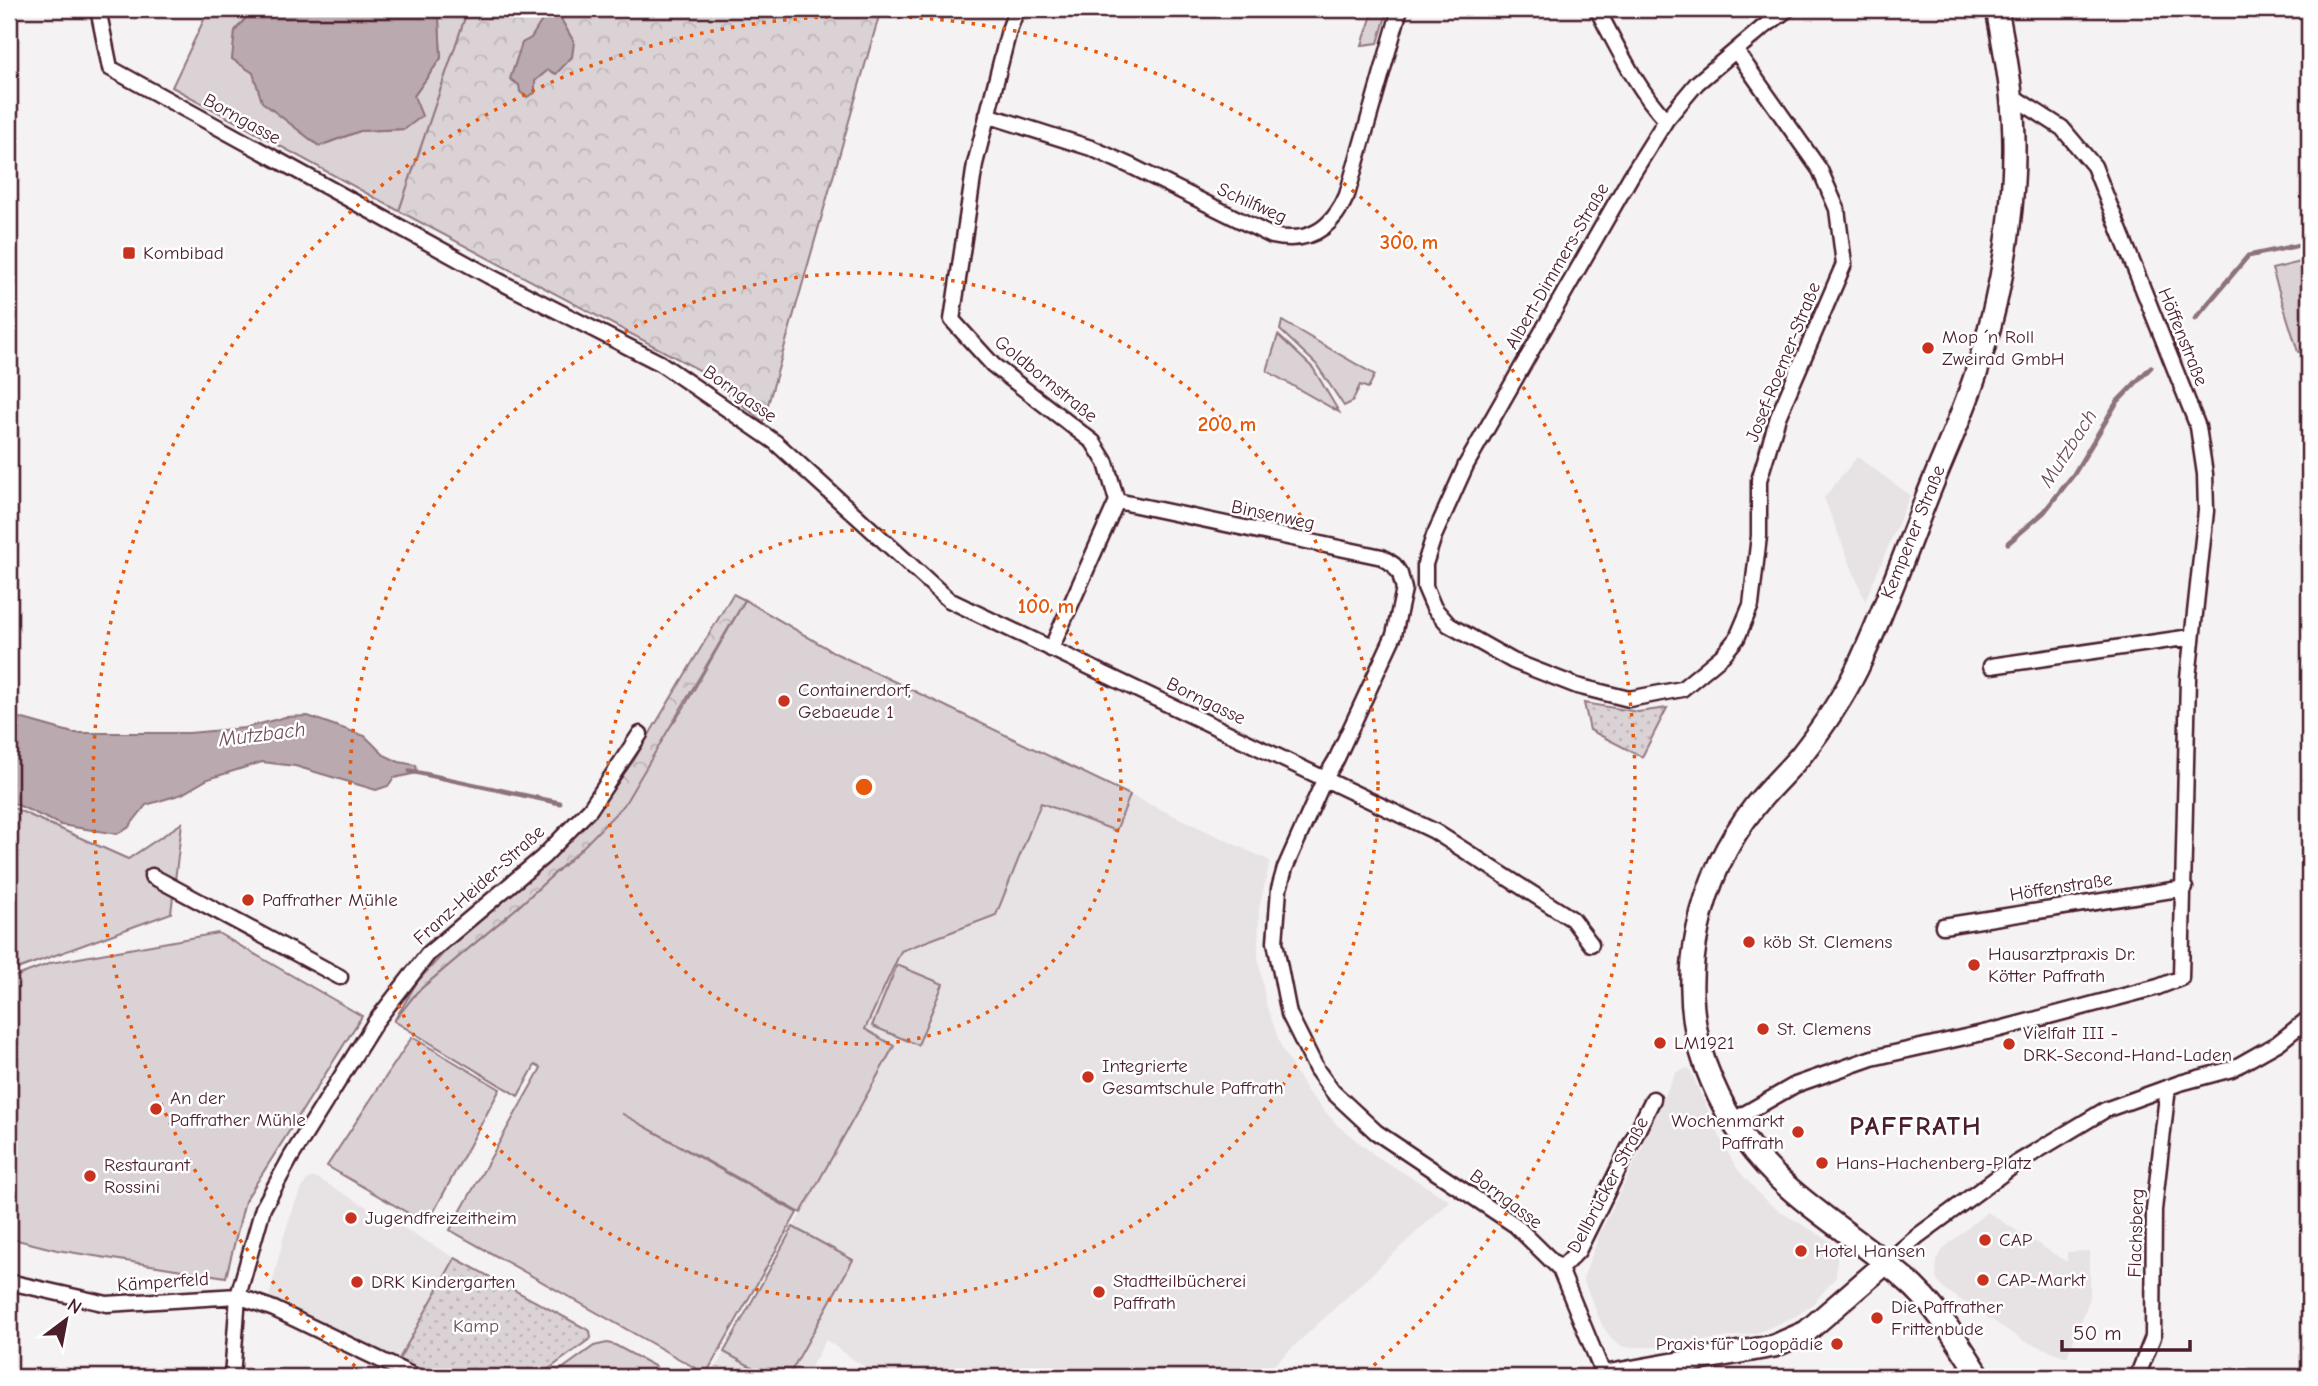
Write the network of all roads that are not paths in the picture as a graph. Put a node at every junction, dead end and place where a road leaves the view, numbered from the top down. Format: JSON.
{"nodes":[{"id":1,"x":98,"y":9,"type":"edge"},
{"id":2,"x":1017,"y":9,"type":"edge"},
{"id":3,"x":1400,"y":9,"type":"edge"},
{"id":4,"x":1597,"y":9,"type":"edge"},
{"id":5,"x":1788,"y":9,"type":"edge"},
{"id":6,"x":1997,"y":9,"type":"edge"},
{"id":7,"x":1736,"y":51,"type":"junction"},
{"id":8,"x":2012,"y":96,"type":"junction"},
{"id":9,"x":987,"y":115,"type":"junction"},
{"id":10,"x":1667,"y":120,"type":"junction"},
{"id":11,"x":1117,"y":501,"type":"junction"},
{"id":12,"x":1424,"y":587,"type":"joint"},
{"id":13,"x":2191,"y":637,"type":"junction"},
{"id":14,"x":1051,"y":649,"type":"junction"},
{"id":15,"x":1991,"y":666,"type":"dead end"},
{"id":16,"x":640,"y":734,"type":"dead end"},
{"id":17,"x":1324,"y":780,"type":"junction"},
{"id":18,"x":152,"y":876,"type":"dead end"},
{"id":19,"x":2185,"y":888,"type":"junction"},
{"id":20,"x":1943,"y":926,"type":"dead end"},
{"id":21,"x":1591,"y":944,"type":"dead end"},
{"id":22,"x":340,"y":977,"type":"dead end"},
{"id":23,"x":2309,"y":1018,"type":"edge"},
{"id":24,"x":2168,"y":1087,"type":"junction"},
{"id":25,"x":1653,"y":1099,"type":"dead end"},
{"id":26,"x":1732,"y":1121,"type":"junction"},
{"id":27,"x":1886,"y":1264,"type":"junction"},
{"id":28,"x":1560,"y":1269,"type":"junction"},
{"id":29,"x":9,"y":1282,"type":"edge"},
{"id":30,"x":238,"y":1296,"type":"junction"},
{"id":31,"x":232,"y":1377,"type":"edge"},
{"id":32,"x":416,"y":1377,"type":"edge"},
{"id":33,"x":1602,"y":1377,"type":"edge"},
{"id":34,"x":1980,"y":1377,"type":"edge"},
{"id":35,"x":2137,"y":1377,"type":"edge"}],
"edges":[{"from":1,"to":14,"type":"street","name":"Borngasse"},
{"from":2,"to":9,"type":"street","name":"Goldbornstraße"},
{"from":3,"to":9,"type":"street","name":"Schilfweg"},
{"from":4,"to":10,"type":"street"},
{"from":5,"to":7,"type":"street","name":"Albert-Dimmers-Straße"},
{"from":6,"to":8,"type":"main road","name":"Kempener Straße"},
{"from":7,"to":10,"type":"street","name":"Albert-Dimmers-Straße"},
{"from":7,"to":12,"type":"street","name":"Josef-Roemer-Straße"},
{"from":8,"to":13,"type":"street","name":"Höffenstraße"},
{"from":8,"to":26,"type":"main road","name":"Kempener Straße"},
{"from":9,"to":11,"type":"street","name":"Goldbornstraße"},
{"from":10,"to":12,"type":"street","name":"Albert-Dimmers-Straße"},
{"from":11,"to":14,"type":"street"},
{"from":11,"to":17,"type":"street","name":"Binsenweg"},
{"from":13,"to":15,"type":"street"},
{"from":13,"to":19,"type":"street","name":"Höffenstraße"},
{"from":14,"to":17,"type":"street","name":"Borngasse"},
{"from":16,"to":30,"type":"street","name":"Franz-Heider-Straße"},
{"from":17,"to":21,"type":"street","name":"Borngasse"},
{"from":17,"to":28,"type":"street","name":"Borngasse"},
{"from":18,"to":22,"type":"street"},
{"from":19,"to":20,"type":"street","name":"Höffenstraße"},
{"from":19,"to":26,"type":"street","name":"Höffenstraße"},
{"from":23,"to":24,"type":"street"},
{"from":24,"to":27,"type":"street"},
{"from":24,"to":35,"type":"street","name":"Flachsberg"},
{"from":25,"to":28,"type":"street","name":"Dellbrücker Straße"},
{"from":26,"to":27,"type":"main road","name":"Kempener Straße"},
{"from":27,"to":33,"type":"main road"},
{"from":27,"to":34,"type":"main road","name":"Kempener Straße"},
{"from":28,"to":33,"type":"street","name":"Borngasse"},
{"from":29,"to":30,"type":"street","name":"Kämperfeld"},
{"from":30,"to":31,"type":"street","name":"Franz-Heider-Straße"},
{"from":30,"to":32,"type":"street"}]}
